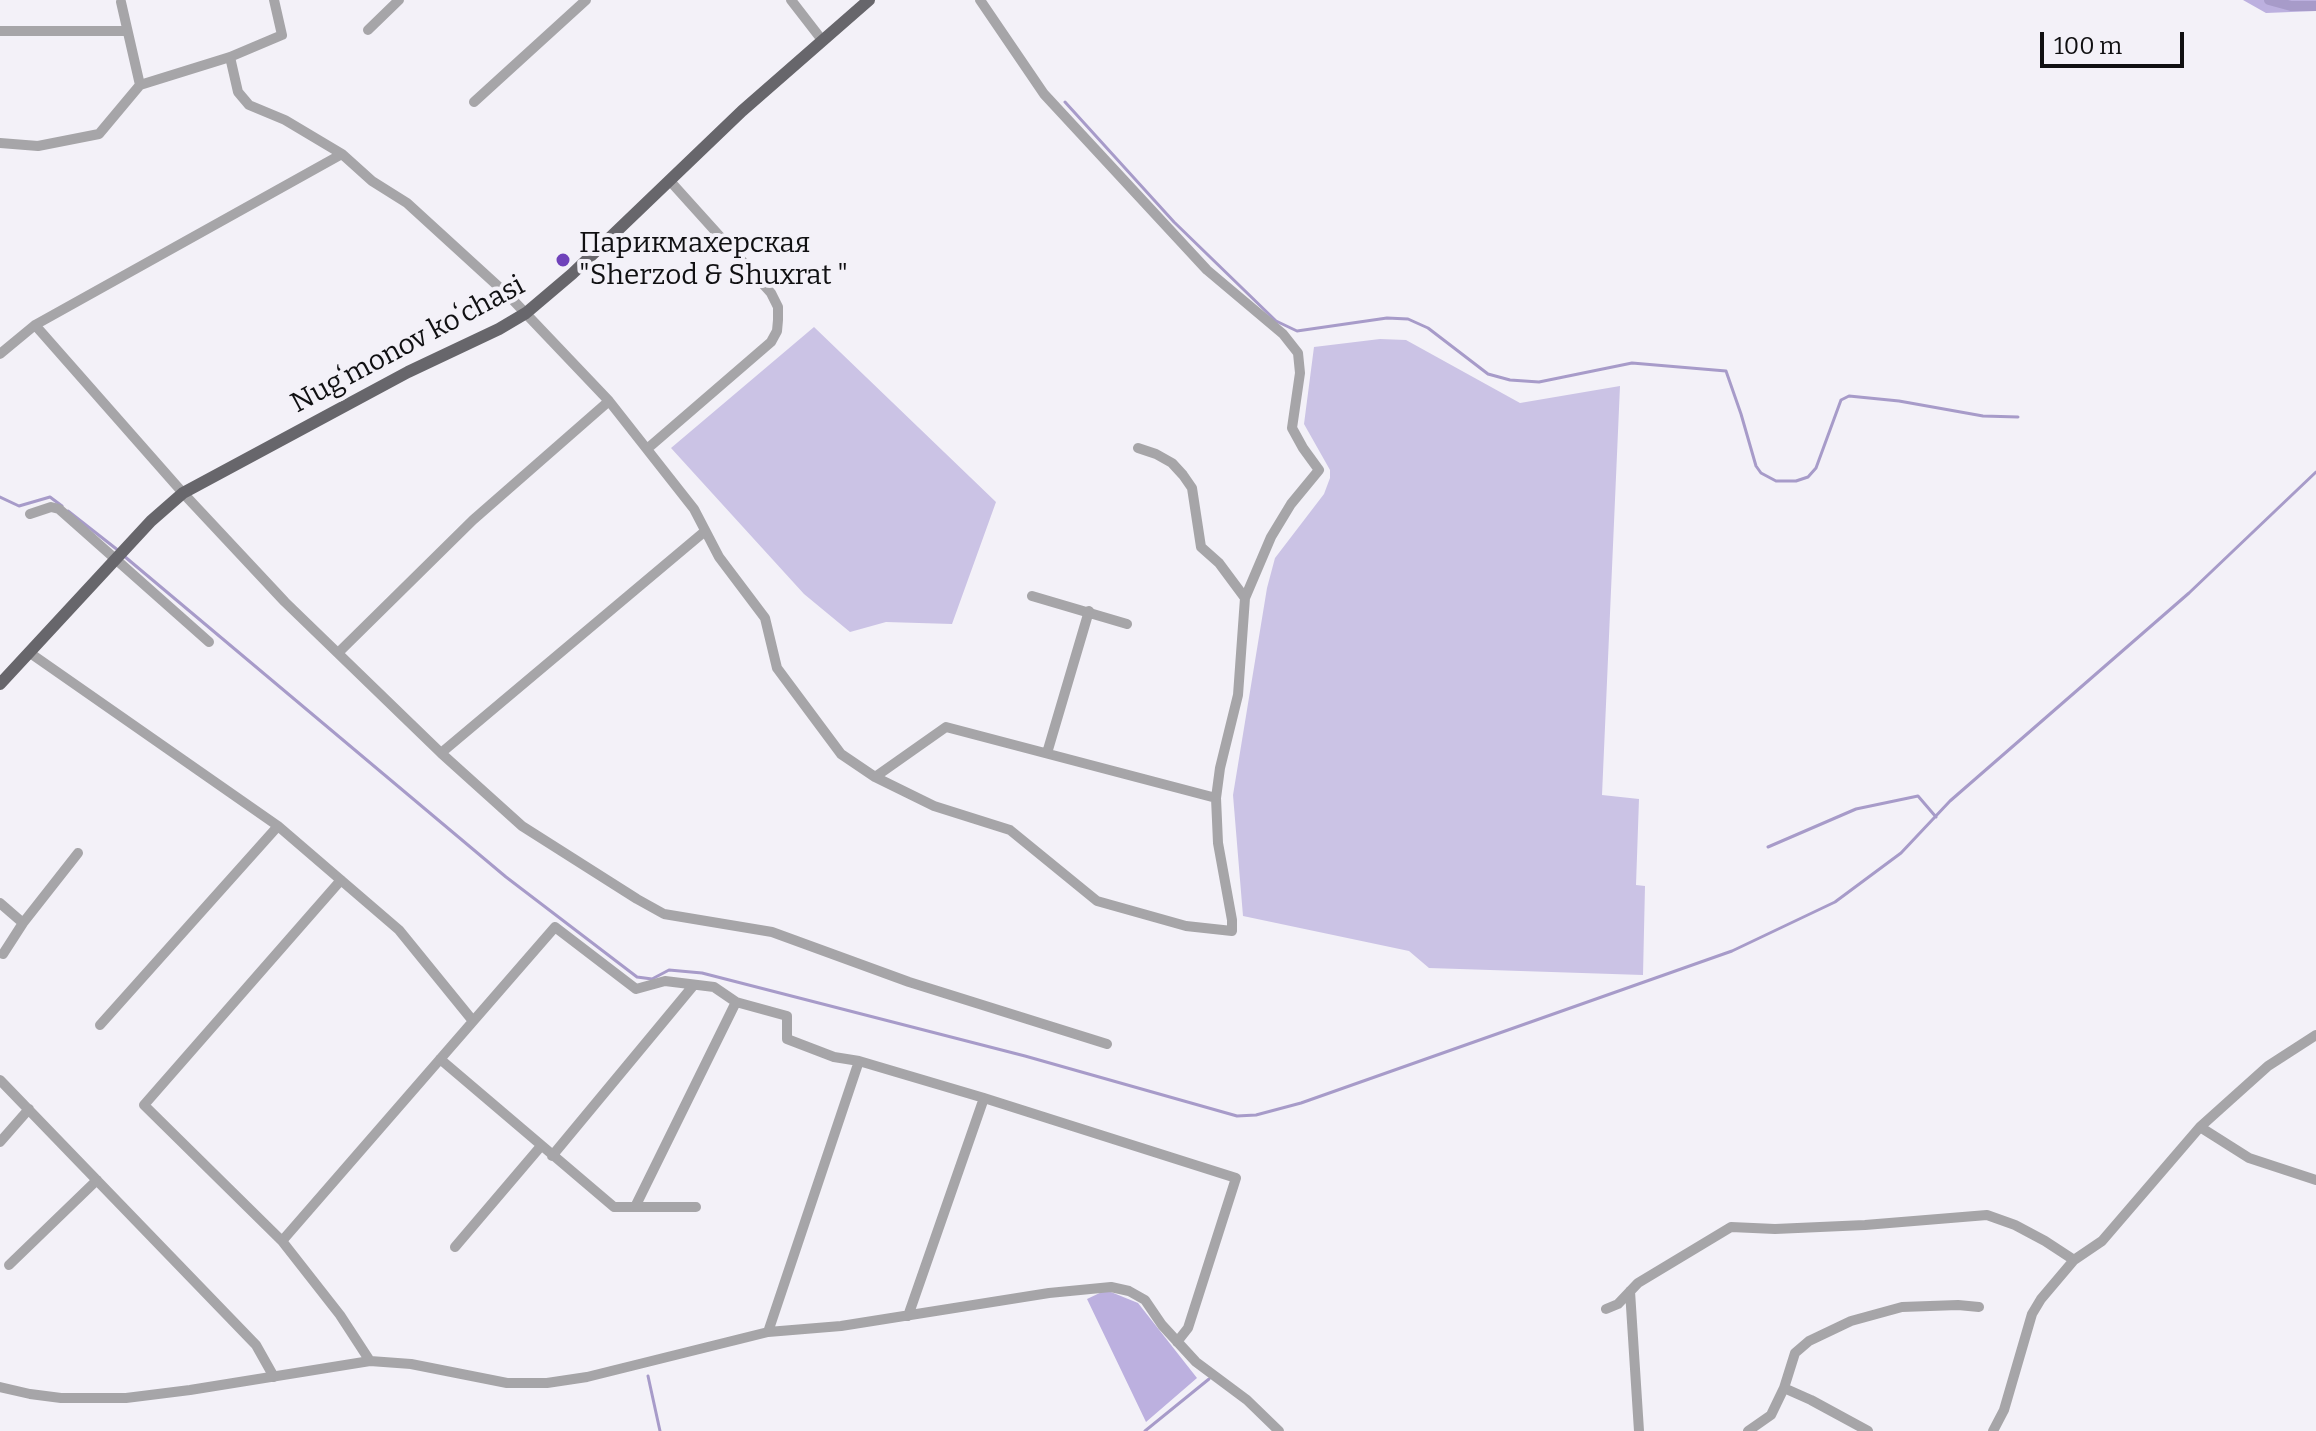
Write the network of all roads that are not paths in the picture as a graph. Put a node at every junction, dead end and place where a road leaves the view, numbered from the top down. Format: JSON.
{"nodes":[{"id":1,"x":274,"y":0,"type":"edge"},
{"id":2,"x":399,"y":0,"type":"edge"},
{"id":3,"x":586,"y":0,"type":"edge"},
{"id":4,"x":791,"y":0,"type":"edge"},
{"id":5,"x":869,"y":0,"type":"edge"},
{"id":6,"x":980,"y":0,"type":"edge"},
{"id":7,"x":121,"y":2,"type":"dead end"},
{"id":8,"x":368,"y":30,"type":"dead end"},
{"id":9,"x":0,"y":31,"type":"edge"},
{"id":10,"x":127,"y":31,"type":"junction"},
{"id":11,"x":822,"y":40,"type":"junction"},
{"id":12,"x":230,"y":57,"type":"junction"},
{"id":13,"x":140,"y":85,"type":"junction"},
{"id":14,"x":474,"y":102,"type":"dead end"},
{"id":15,"x":0,"y":143,"type":"edge"},
{"id":16,"x":342,"y":154,"type":"junction"},
{"id":17,"x":670,"y":181,"type":"junction"},
{"id":18,"x":526,"y":313,"type":"junction"},
{"id":19,"x":35,"y":325,"type":"junction"},
{"id":20,"x":0,"y":354,"type":"edge"},
{"id":21,"x":609,"y":401,"type":"junction"},
{"id":22,"x":1138,"y":448,"type":"dead end"},
{"id":23,"x":647,"y":449,"type":"junction"},
{"id":24,"x":183,"y":493,"type":"junction"},
{"id":25,"x":30,"y":514,"type":"dead end"},
{"id":26,"x":704,"y":532,"type":"junction"},
{"id":27,"x":116,"y":560,"type":"junction"},
{"id":28,"x":1032,"y":596,"type":"dead end"},
{"id":29,"x":1245,"y":598,"type":"junction"},
{"id":30,"x":1089,"y":611,"type":"junction"},
{"id":31,"x":1127,"y":624,"type":"dead end"},
{"id":32,"x":209,"y":642,"type":"dead end"},
{"id":33,"x":30,"y":653,"type":"junction"},
{"id":34,"x":338,"y":653,"type":"junction"},
{"id":35,"x":0,"y":684,"type":"edge"},
{"id":36,"x":441,"y":753,"type":"junction"},
{"id":37,"x":1047,"y":753,"type":"junction"},
{"id":38,"x":875,"y":777,"type":"junction"},
{"id":39,"x":1216,"y":798,"type":"junction"},
{"id":40,"x":278,"y":826,"type":"junction"},
{"id":41,"x":78,"y":853,"type":"dead end"},
{"id":42,"x":341,"y":880,"type":"junction"},
{"id":43,"x":0,"y":903,"type":"edge"},
{"id":44,"x":23,"y":923,"type":"junction"},
{"id":45,"x":3,"y":954,"type":"dead end"},
{"id":46,"x":693,"y":986,"type":"junction"},
{"id":47,"x":736,"y":1002,"type":"junction"},
{"id":48,"x":473,"y":1021,"type":"junction"},
{"id":49,"x":100,"y":1025,"type":"dead end"},
{"id":50,"x":2316,"y":1035,"type":"edge"},
{"id":51,"x":1107,"y":1044,"type":"dead end"},
{"id":52,"x":440,"y":1059,"type":"junction"},
{"id":53,"x":859,"y":1061,"type":"junction"},
{"id":54,"x":0,"y":1080,"type":"edge"},
{"id":55,"x":984,"y":1098,"type":"junction"},
{"id":56,"x":29,"y":1109,"type":"junction"},
{"id":57,"x":2200,"y":1127,"type":"junction"},
{"id":58,"x":0,"y":1142,"type":"edge"},
{"id":59,"x":541,"y":1146,"type":"junction"},
{"id":60,"x":552,"y":1156,"type":"junction"},
{"id":61,"x":97,"y":1180,"type":"junction"},
{"id":62,"x":2316,"y":1180,"type":"edge"},
{"id":63,"x":635,"y":1207,"type":"junction"},
{"id":64,"x":696,"y":1207,"type":"dead end"},
{"id":65,"x":282,"y":1241,"type":"junction"},
{"id":66,"x":455,"y":1247,"type":"dead end"},
{"id":67,"x":2074,"y":1260,"type":"junction"},
{"id":68,"x":9,"y":1265,"type":"dead end"},
{"id":69,"x":1630,"y":1291,"type":"junction"},
{"id":70,"x":1979,"y":1307,"type":"dead end"},
{"id":71,"x":1606,"y":1309,"type":"dead end"},
{"id":72,"x":908,"y":1316,"type":"junction"},
{"id":73,"x":768,"y":1332,"type":"junction"},
{"id":74,"x":1177,"y":1342,"type":"junction"},
{"id":75,"x":370,"y":1361,"type":"junction"},
{"id":76,"x":274,"y":1377,"type":"junction"},
{"id":77,"x":0,"y":1387,"type":"edge"},
{"id":78,"x":1784,"y":1388,"type":"junction"},
{"id":79,"x":1279,"y":1431,"type":"edge"},
{"id":80,"x":1639,"y":1431,"type":"edge"},
{"id":81,"x":1748,"y":1431,"type":"edge"},
{"id":82,"x":1868,"y":1431,"type":"edge"},
{"id":83,"x":1993,"y":1431,"type":"edge"}],
"edges":[{"from":1,"to":12,"type":"street"},
{"from":2,"to":8,"type":"street"},
{"from":3,"to":14,"type":"street"},
{"from":4,"to":11,"type":"street"},
{"from":5,"to":11,"type":"main road","name":"Nugʻmonov koʻchasi"},
{"from":6,"to":29,"type":"street"},
{"from":7,"to":10,"type":"street"},
{"from":9,"to":10,"type":"street"},
{"from":10,"to":13,"type":"street"},
{"from":11,"to":17,"type":"main road","name":"Nugʻmonov koʻchasi"},
{"from":12,"to":13,"type":"street"},
{"from":12,"to":16,"type":"street"},
{"from":13,"to":15,"type":"street"},
{"from":16,"to":18,"type":"street"},
{"from":16,"to":19,"type":"street"},
{"from":17,"to":18,"type":"main road","name":"Nugʻmonov koʻchasi"},
{"from":17,"to":23,"type":"street"},
{"from":18,"to":21,"type":"street"},
{"from":18,"to":24,"type":"main road","name":"Nugʻmonov koʻchasi"},
{"from":19,"to":20,"type":"street"},
{"from":19,"to":24,"type":"street"},
{"from":21,"to":23,"type":"street"},
{"from":21,"to":34,"type":"street"},
{"from":22,"to":29,"type":"street"},
{"from":23,"to":26,"type":"street"},
{"from":24,"to":27,"type":"main road","name":"Nugʻmonov koʻchasi"},
{"from":24,"to":34,"type":"street"},
{"from":25,"to":27,"type":"street"},
{"from":26,"to":36,"type":"street"},
{"from":26,"to":38,"type":"street"},
{"from":27,"to":32,"type":"street"},
{"from":27,"to":33,"type":"main road"},
{"from":28,"to":30,"type":"street"},
{"from":29,"to":39,"type":"street"},
{"from":30,"to":31,"type":"street"},
{"from":30,"to":37,"type":"street"},
{"from":33,"to":35,"type":"main road"},
{"from":33,"to":40,"type":"street"},
{"from":34,"to":36,"type":"street"},
{"from":36,"to":51,"type":"street"},
{"from":37,"to":38,"type":"street"},
{"from":37,"to":39,"type":"street"},
{"from":38,"to":39,"type":"street"},
{"from":40,"to":42,"type":"street"},
{"from":40,"to":49,"type":"street"},
{"from":41,"to":44,"type":"street"},
{"from":42,"to":48,"type":"street"},
{"from":42,"to":65,"type":"street"},
{"from":43,"to":44,"type":"street"},
{"from":44,"to":45,"type":"street"},
{"from":46,"to":47,"type":"street"},
{"from":46,"to":48,"type":"street"},
{"from":46,"to":60,"type":"street"},
{"from":47,"to":53,"type":"street"},
{"from":47,"to":63,"type":"street"},
{"from":48,"to":52,"type":"street"},
{"from":50,"to":57,"type":"street"},
{"from":52,"to":59,"type":"street"},
{"from":52,"to":65,"type":"street"},
{"from":53,"to":55,"type":"street"},
{"from":53,"to":73,"type":"street"},
{"from":54,"to":56,"type":"street"},
{"from":55,"to":72,"type":"street"},
{"from":55,"to":74,"type":"street"},
{"from":56,"to":58,"type":"street"},
{"from":56,"to":61,"type":"street"},
{"from":57,"to":62,"type":"street"},
{"from":57,"to":67,"type":"street"},
{"from":59,"to":60,"type":"street"},
{"from":59,"to":66,"type":"street"},
{"from":60,"to":63,"type":"street"},
{"from":61,"to":68,"type":"street"},
{"from":61,"to":76,"type":"street"},
{"from":63,"to":64,"type":"street"},
{"from":65,"to":75,"type":"street"},
{"from":67,"to":69,"type":"street"},
{"from":67,"to":83,"type":"street"},
{"from":69,"to":71,"type":"street"},
{"from":69,"to":80,"type":"street"},
{"from":70,"to":78,"type":"street"},
{"from":72,"to":73,"type":"street"},
{"from":72,"to":74,"type":"street"},
{"from":73,"to":75,"type":"street"},
{"from":74,"to":79,"type":"street"},
{"from":75,"to":76,"type":"street"},
{"from":76,"to":77,"type":"street"},
{"from":78,"to":81,"type":"street"},
{"from":78,"to":82,"type":"street"}]}
